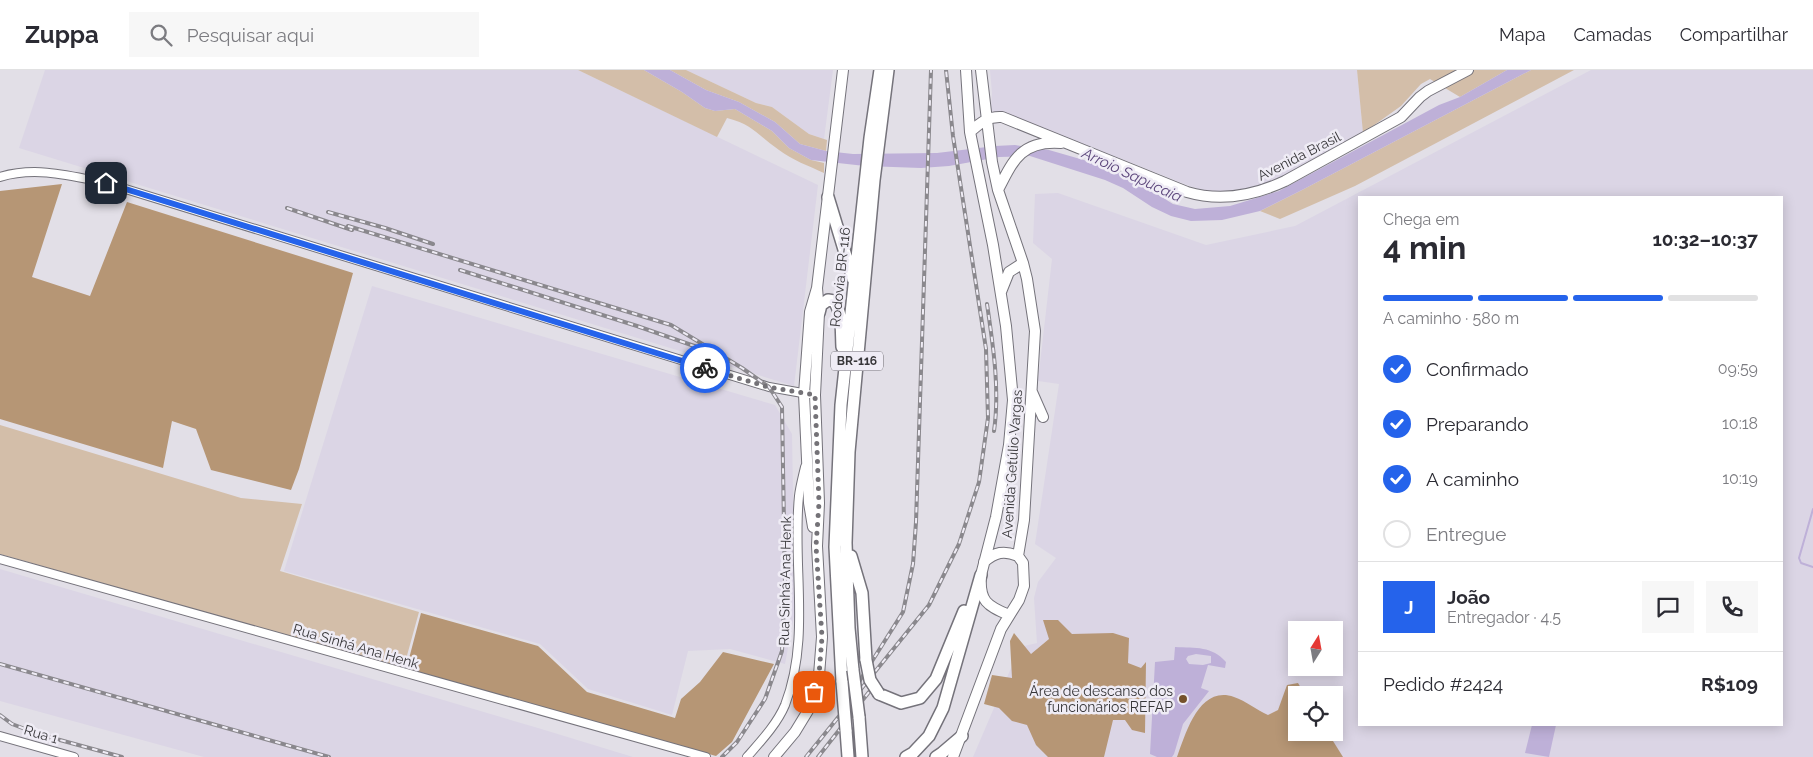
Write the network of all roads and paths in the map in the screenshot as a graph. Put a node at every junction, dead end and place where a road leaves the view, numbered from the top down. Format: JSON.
{"nodes":[{"id":1,"x":843,"y":70,"type":"edge"},
{"id":2,"x":880,"y":70,"type":"edge"},
{"id":3,"x":888,"y":70,"type":"edge"},
{"id":4,"x":966,"y":70,"type":"edge"},
{"id":5,"x":981,"y":70,"type":"edge"},
{"id":6,"x":1468,"y":70,"type":"edge"},
{"id":7,"x":986,"y":119,"type":"junction"},
{"id":8,"x":971,"y":133,"type":"junction"},
{"id":9,"x":874,"y":138,"type":"junction"},
{"id":10,"x":1070,"y":144,"type":"junction"},
{"id":11,"x":0,"y":178,"type":"edge"},
{"id":12,"x":870,"y":180,"type":"junction"},
{"id":13,"x":998,"y":190,"type":"junction"},
{"id":14,"x":828,"y":197,"type":"junction"},
{"id":15,"x":1023,"y":263,"type":"junction"},
{"id":16,"x":855,"y":284,"type":"junction"},
{"id":17,"x":817,"y":288,"type":"junction"},
{"id":18,"x":1000,"y":293,"type":"junction"},
{"id":19,"x":819,"y":313,"type":"junction"},
{"id":20,"x":843,"y":380,"type":"junction"},
{"id":21,"x":1031,"y":390,"type":"junction"},
{"id":22,"x":804,"y":394,"type":"junction"},
{"id":23,"x":815,"y":395,"type":"junction"},
{"id":24,"x":1043,"y":417,"type":"dead end"},
{"id":25,"x":813,"y":452,"type":"junction"},
{"id":26,"x":846,"y":543,"type":"junction"},
{"id":27,"x":1018,"y":556,"type":"junction"},
{"id":28,"x":0,"y":559,"type":"edge"},
{"id":29,"x":984,"y":562,"type":"junction"},
{"id":30,"x":981,"y":575,"type":"junction"},
{"id":31,"x":1009,"y":615,"type":"junction"},
{"id":32,"x":0,"y":736,"type":"edge"},
{"id":33,"x":962,"y":736,"type":"junction"},
{"id":34,"x":862,"y":754,"type":"edge"},
{"id":35,"x":74,"y":757,"type":"edge"},
{"id":36,"x":706,"y":757,"type":"edge"},
{"id":37,"x":747,"y":757,"type":"edge"},
{"id":38,"x":774,"y":757,"type":"edge"},
{"id":39,"x":848,"y":757,"type":"edge"},
{"id":40,"x":906,"y":757,"type":"edge"},
{"id":41,"x":936,"y":757,"type":"edge"},
{"id":42,"x":953,"y":757,"type":"edge"}],
"edges":[{"from":1,"to":14,"type":"main road"},
{"from":2,"to":9,"type":"highway","name":"Rodovia BR-116","number":"BR-116"},
{"from":3,"to":9,"type":"highway","name":"Rodovia BR-116","number":"BR-116"},
{"from":4,"to":8,"type":"main road","name":"Avenida Getúlio Vargas"},
{"from":5,"to":7,"type":"main road","name":"Avenida Getúlio Vargas"},
{"from":6,"to":10,"type":"main road","name":"Avenida Brasil"},
{"from":7,"to":8,"type":"main road"},
{"from":7,"to":10,"type":"main road","name":"Avenida Brasil"},
{"from":7,"to":13,"type":"main road","name":"Avenida Getúlio Vargas"},
{"from":8,"to":18,"type":"main road","name":"Avenida Getúlio Vargas"},
{"from":9,"to":12,"type":"highway","name":"Rodovia BR-116","number":"BR-116"},
{"from":10,"to":13,"type":"main road","name":"Avenida Brasil"},
{"from":11,"to":22,"type":"street"},
{"from":12,"to":16,"type":"highway","name":"Rodovia BR-116","number":"BR-116"},
{"from":12,"to":26,"type":"highway","name":"Rodovia BR-116","number":"BR-116"},
{"from":13,"to":15,"type":"main road","name":"Avenida Getúlio Vargas"},
{"from":14,"to":16,"type":"highway","number":"BR-116"},
{"from":14,"to":17,"type":"main road"},
{"from":15,"to":18,"type":"main road"},
{"from":15,"to":21,"type":"main road","name":"Avenida Getúlio Vargas"},
{"from":16,"to":20,"type":"highway","name":"Rodovia BR-116","number":"BR-116"},
{"from":17,"to":19,"type":"main road"},
{"from":17,"to":22,"type":"main road"},
{"from":18,"to":29,"type":"main road","name":"Avenida Getúlio Vargas"},
{"from":19,"to":20,"type":"highway"},
{"from":19,"to":23,"type":"main road"},
{"from":20,"to":39,"type":"highway","name":"Rodovia BR-116","number":"BR-116","bridge":true},
{"from":21,"to":24,"type":"main road"},
{"from":21,"to":27,"type":"main road","name":"Avenida Getúlio Vargas"},
{"from":22,"to":23,"type":"street"},
{"from":22,"to":25,"type":"main road"},
{"from":23,"to":25,"type":"main road"},
{"from":25,"to":37,"type":"street","name":"Rua Sinhá Ana Henk"},
{"from":25,"to":38,"type":"main road"},
{"from":26,"to":30,"type":"highway","number":"BR-116","bridge":true},
{"from":26,"to":34,"type":"highway","name":"Rodovia BR-116","number":"BR-116","bridge":true},
{"from":27,"to":29,"type":"main road"},
{"from":27,"to":31,"type":"main road","name":"Avenida Getúlio Vargas"},
{"from":28,"to":36,"type":"street","name":"Rua Sinhá Ana Henk"},
{"from":29,"to":30,"type":"main road","name":"Avenida Getúlio Vargas"},
{"from":30,"to":31,"type":"main road"},
{"from":30,"to":40,"type":"highway"},
{"from":31,"to":33,"type":"main road","name":"Avenida Getúlio Vargas"},
{"from":32,"to":35,"type":"street","name":"Rua 1"},
{"from":33,"to":41,"type":"highway"},
{"from":33,"to":42,"type":"main road","name":"Avenida Getúlio Vargas"}]}
